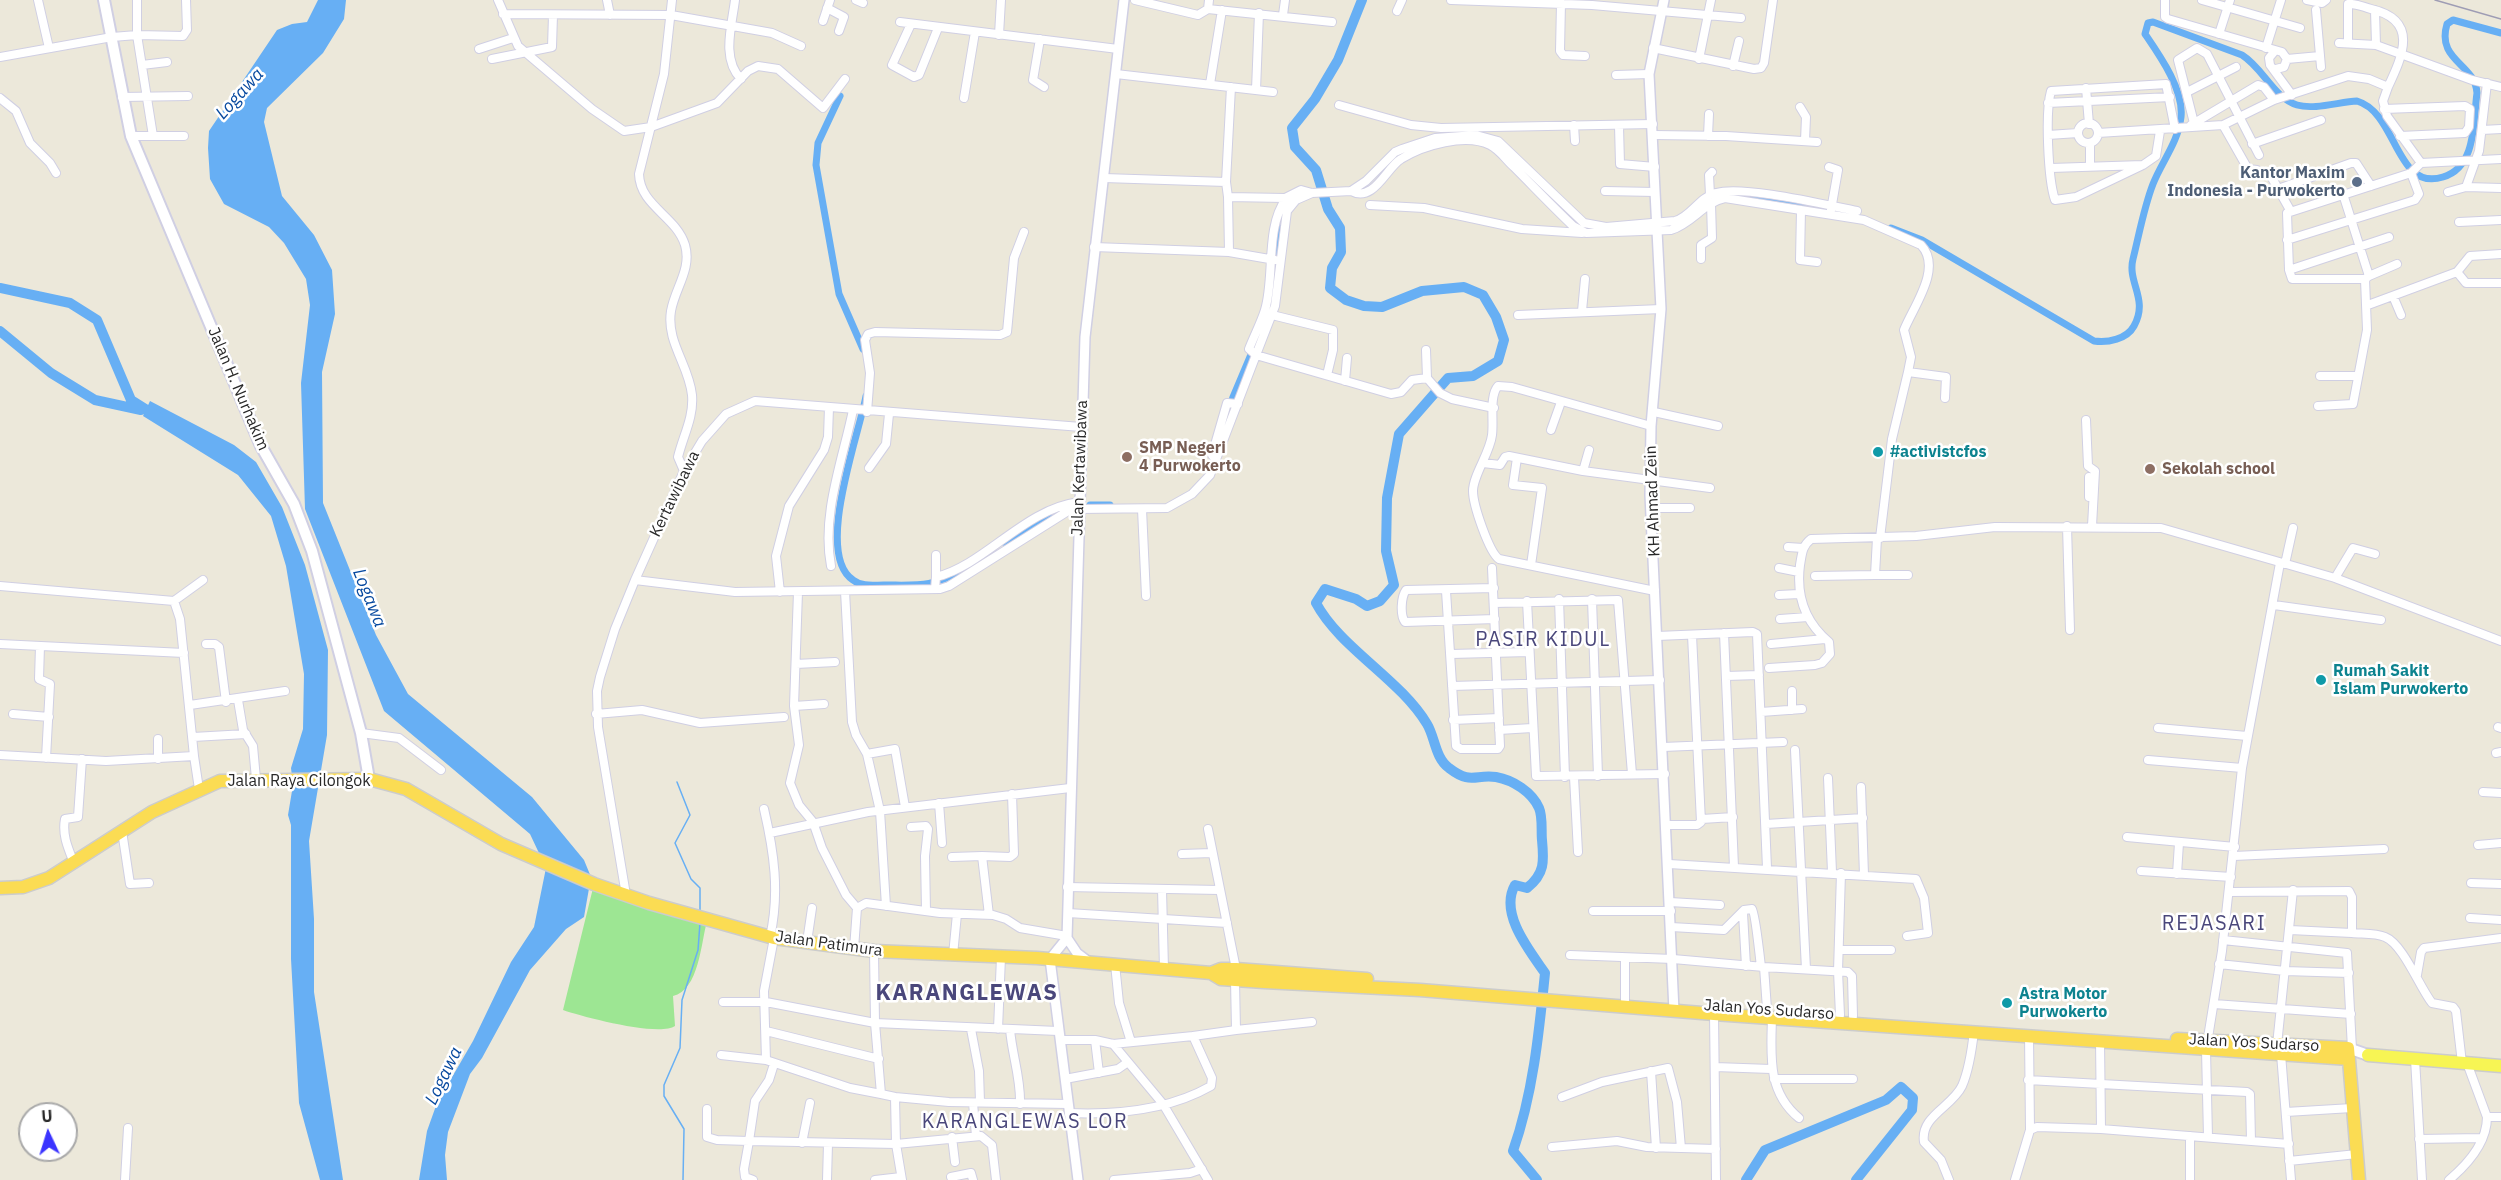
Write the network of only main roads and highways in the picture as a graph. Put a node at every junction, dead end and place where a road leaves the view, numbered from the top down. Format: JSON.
{"nodes":[{"id":1,"x":104,"y":0,"type":"edge"},
{"id":2,"x":369,"y":779,"type":"junction"},
{"id":3,"x":0,"y":888,"type":"edge"},
{"id":4,"x":611,"y":890,"type":"joint"},
{"id":5,"x":1090,"y":963,"type":"joint"},
{"id":6,"x":1575,"y":999,"type":"junction"},
{"id":7,"x":1674,"y":1007,"type":"junction"},
{"id":8,"x":1769,"y":1014,"type":"junction"},
{"id":9,"x":2207,"y":1045,"type":"junction"},
{"id":10,"x":2350,"y":1052,"type":"junction"},
{"id":11,"x":2368,"y":1055,"type":"joint"},
{"id":12,"x":2501,"y":1066,"type":"edge"},
{"id":13,"x":2359,"y":1180,"type":"edge"}],
"edges":[{"from":1,"to":2,"type":"main road","name":"Jalan H. Nurhakim"},
{"from":2,"to":3,"type":"highway","name":"Jalan Raya Cilongok"},
{"from":2,"to":4,"type":"highway","name":"Jalan Raya Cilongok"},
{"from":4,"to":5,"type":"highway","name":"Jalan Patimura"},
{"from":5,"to":6,"type":"highway","name":"Jalan Yos Sudarso"},
{"from":6,"to":7,"type":"highway","name":"Jalan Yos Sudarso"},
{"from":6,"to":7,"type":"highway","name":"Jalan Yos Sudarso"},
{"from":7,"to":8,"type":"highway","name":"Jalan Yos Sudarso"},
{"from":7,"to":8,"type":"highway","name":"Jalan Yos Sudarso"},
{"from":8,"to":9,"type":"highway","name":"Jalan Yos Sudarso"},
{"from":8,"to":9,"type":"highway","name":"Jalan Yos Sudarso"},
{"from":9,"to":10,"type":"highway","name":"Jalan Yos Sudarso"},
{"from":10,"to":11,"type":"main road"},
{"from":10,"to":13,"type":"highway"},
{"from":11,"to":12,"type":"main road"}]}
